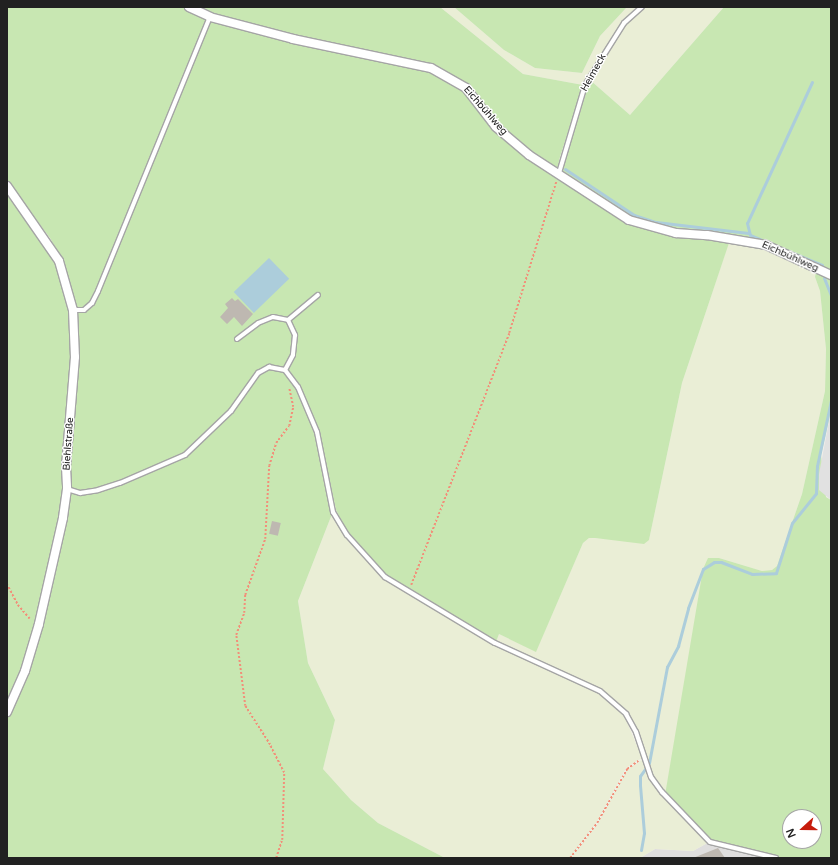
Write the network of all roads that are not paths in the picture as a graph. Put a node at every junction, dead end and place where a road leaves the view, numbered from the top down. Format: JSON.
{"nodes":[{"id":1,"x":189,"y":7,"type":"edge"},
{"id":2,"x":642,"y":7,"type":"edge"},
{"id":3,"x":210,"y":17,"type":"junction"},
{"id":4,"x":559,"y":173,"type":"junction"},
{"id":5,"x":7,"y":186,"type":"edge"},
{"id":6,"x":831,"y":275,"type":"edge"},
{"id":7,"x":318,"y":295,"type":"dead end"},
{"id":8,"x":73,"y":310,"type":"junction"},
{"id":9,"x":288,"y":320,"type":"junction"},
{"id":10,"x":237,"y":339,"type":"dead end"},
{"id":11,"x":285,"y":370,"type":"junction"},
{"id":12,"x":68,"y":489,"type":"junction"},
{"id":13,"x":7,"y":712,"type":"edge"},
{"id":14,"x":776,"y":858,"type":"edge"}],
"edges":[{"from":1,"to":3,"type":"street","name":"Eichbühlweg"},
{"from":2,"to":4,"type":"lane","name":"Heimeck"},
{"from":3,"to":4,"type":"street","name":"Eichbühlweg"},
{"from":3,"to":8,"type":"lane"},
{"from":4,"to":6,"type":"street","name":"Eichbühlweg"},
{"from":5,"to":8,"type":"street","name":"Biehlstraße"},
{"from":7,"to":9,"type":"lane"},
{"from":8,"to":12,"type":"street","name":"Biehlstraße"},
{"from":9,"to":10,"type":"lane"},
{"from":9,"to":11,"type":"lane"},
{"from":11,"to":12,"type":"lane"},
{"from":11,"to":14,"type":"lane"},
{"from":12,"to":13,"type":"street","name":"Biehlstraße"}]}
